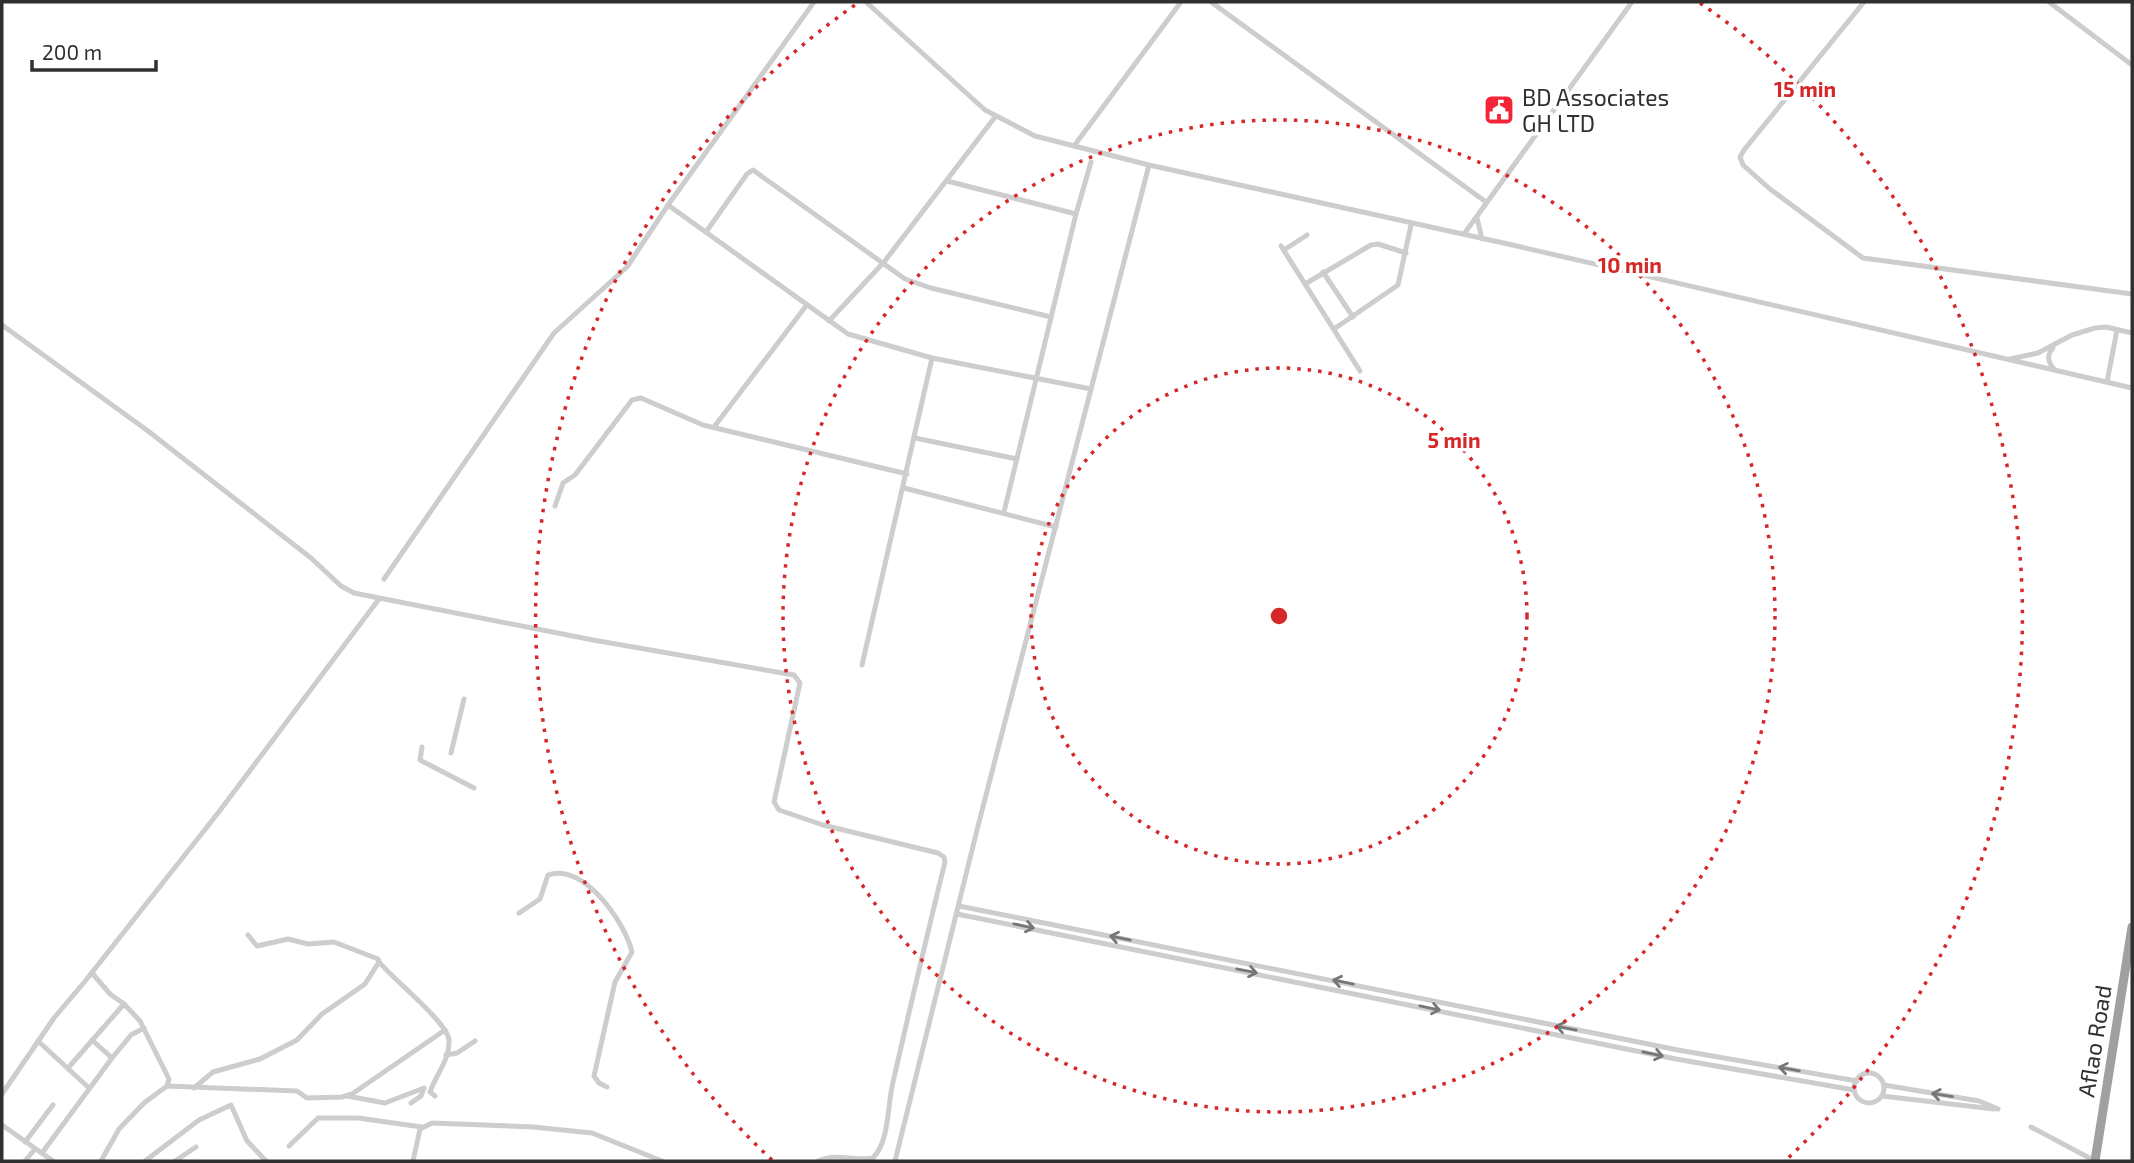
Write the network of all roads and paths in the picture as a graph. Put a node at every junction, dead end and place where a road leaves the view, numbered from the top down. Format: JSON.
{"nodes":[{"id":1,"x":814,"y":2,"type":"edge"},
{"id":2,"x":866,"y":2,"type":"edge"},
{"id":3,"x":1181,"y":2,"type":"edge"},
{"id":4,"x":1211,"y":2,"type":"edge"},
{"id":5,"x":1632,"y":2,"type":"edge"},
{"id":6,"x":1864,"y":2,"type":"edge"},
{"id":7,"x":2049,"y":2,"type":"edge"},
{"id":8,"x":2132,"y":65,"type":"edge"},
{"id":9,"x":995,"y":117,"type":"junction"},
{"id":10,"x":1074,"y":146,"type":"junction"},
{"id":11,"x":1091,"y":162,"type":"dead end"},
{"id":12,"x":1149,"y":165,"type":"junction"},
{"id":13,"x":947,"y":181,"type":"junction"},
{"id":14,"x":1486,"y":202,"type":"junction"},
{"id":15,"x":668,"y":205,"type":"junction"},
{"id":16,"x":1076,"y":214,"type":"junction"},
{"id":17,"x":1477,"y":217,"type":"junction"},
{"id":18,"x":1411,"y":225,"type":"junction"},
{"id":19,"x":706,"y":232,"type":"junction"},
{"id":20,"x":1464,"y":234,"type":"junction"},
{"id":21,"x":1307,"y":235,"type":"dead end"},
{"id":22,"x":1482,"y":239,"type":"junction"},
{"id":23,"x":1406,"y":253,"type":"junction"},
{"id":24,"x":884,"y":262,"type":"junction"},
{"id":25,"x":1323,"y":272,"type":"junction"},
{"id":26,"x":1304,"y":284,"type":"junction"},
{"id":27,"x":2132,"y":294,"type":"edge"},
{"id":28,"x":806,"y":306,"type":"junction"},
{"id":29,"x":1051,"y":317,"type":"junction"},
{"id":30,"x":1353,"y":317,"type":"junction"},
{"id":31,"x":829,"y":321,"type":"junction"},
{"id":32,"x":2,"y":325,"type":"edge"},
{"id":33,"x":1334,"y":329,"type":"junction"},
{"id":34,"x":2117,"y":330,"type":"junction"},
{"id":35,"x":2132,"y":333,"type":"edge"},
{"id":36,"x":2057,"y":343,"type":"junction"},
{"id":37,"x":932,"y":358,"type":"junction"},
{"id":38,"x":2007,"y":359,"type":"junction"},
{"id":39,"x":1360,"y":371,"type":"dead end"},
{"id":40,"x":2057,"y":372,"type":"junction"},
{"id":41,"x":1037,"y":380,"type":"junction"},
{"id":42,"x":2106,"y":382,"type":"junction"},
{"id":43,"x":2132,"y":388,"type":"edge"},
{"id":44,"x":1091,"y":389,"type":"junction"},
{"id":45,"x":713,"y":427,"type":"junction"},
{"id":46,"x":915,"y":438,"type":"junction"},
{"id":47,"x":1017,"y":459,"type":"junction"},
{"id":48,"x":907,"y":474,"type":"junction"},
{"id":49,"x":904,"y":488,"type":"junction"},
{"id":50,"x":555,"y":506,"type":"dead end"},
{"id":51,"x":1004,"y":512,"type":"junction"},
{"id":52,"x":1056,"y":527,"type":"junction"},
{"id":53,"x":384,"y":579,"type":"dead end"},
{"id":54,"x":379,"y":600,"type":"junction"},
{"id":55,"x":862,"y":665,"type":"dead end"},
{"id":56,"x":464,"y":699,"type":"dead end"},
{"id":57,"x":422,"y":747,"type":"dead end"},
{"id":58,"x":451,"y":753,"type":"dead end"},
{"id":59,"x":474,"y":788,"type":"dead end"},
{"id":60,"x":959,"y":906,"type":"junction"},
{"id":61,"x":519,"y":913,"type":"dead end"},
{"id":62,"x":957,"y":914,"type":"junction"},
{"id":63,"x":2132,"y":927,"type":"edge"},
{"id":64,"x":248,"y":935,"type":"dead end"},
{"id":65,"x":379,"y":962,"type":"junction"},
{"id":66,"x":2132,"y":962,"type":"edge"},
{"id":67,"x":92,"y":973,"type":"junction"},
{"id":68,"x":124,"y":1004,"type":"junction"},
{"id":69,"x":144,"y":1028,"type":"junction"},
{"id":70,"x":445,"y":1030,"type":"junction"},
{"id":71,"x":92,"y":1040,"type":"junction"},
{"id":72,"x":38,"y":1041,"type":"junction"},
{"id":73,"x":475,"y":1041,"type":"dead end"},
{"id":74,"x":446,"y":1055,"type":"junction"},
{"id":75,"x":112,"y":1058,"type":"junction"},
{"id":76,"x":68,"y":1068,"type":"junction"},
{"id":77,"x":1857,"y":1081,"type":"junction"},
{"id":78,"x":1884,"y":1085,"type":"junction"},
{"id":79,"x":167,"y":1086,"type":"junction"},
{"id":80,"x":607,"y":1087,"type":"dead end"},
{"id":81,"x":89,"y":1088,"type":"junction"},
{"id":82,"x":194,"y":1088,"type":"junction"},
{"id":83,"x":1854,"y":1090,"type":"junction"},
{"id":84,"x":2,"y":1094,"type":"edge"},
{"id":85,"x":347,"y":1096,"type":"junction"},
{"id":86,"x":435,"y":1096,"type":"dead end"},
{"id":87,"x":1882,"y":1096,"type":"junction"},
{"id":88,"x":411,"y":1103,"type":"dead end"},
{"id":89,"x":53,"y":1105,"type":"dead end"},
{"id":90,"x":2,"y":1125,"type":"edge"},
{"id":91,"x":422,"y":1127,"type":"junction"},
{"id":92,"x":2031,"y":1127,"type":"dead end"},
{"id":93,"x":25,"y":1142,"type":"junction"},
{"id":94,"x":289,"y":1146,"type":"dead end"},
{"id":95,"x":196,"y":1147,"type":"dead end"},
{"id":96,"x":35,"y":1149,"type":"junction"},
{"id":97,"x":42,"y":1153,"type":"junction"},
{"id":98,"x":25,"y":1161,"type":"edge"},
{"id":99,"x":53,"y":1161,"type":"edge"},
{"id":100,"x":101,"y":1161,"type":"edge"},
{"id":101,"x":145,"y":1161,"type":"edge"},
{"id":102,"x":175,"y":1161,"type":"edge"},
{"id":103,"x":266,"y":1161,"type":"edge"},
{"id":104,"x":413,"y":1161,"type":"edge"},
{"id":105,"x":662,"y":1161,"type":"edge"},
{"id":106,"x":818,"y":1161,"type":"edge"},
{"id":107,"x":895,"y":1161,"type":"edge"},
{"id":108,"x":2095,"y":1161,"type":"edge"},
{"id":109,"x":2100,"y":1161,"type":"edge"}],
"edges":[{"from":1,"to":15,"type":"street"},
{"from":2,"to":9,"type":"street"},
{"from":3,"to":10,"type":"street"},
{"from":4,"to":14,"type":"street"},
{"from":5,"to":14,"type":"street"},
{"from":6,"to":27,"type":"street"},
{"from":7,"to":8,"type":"street"},
{"from":9,"to":10,"type":"street"},
{"from":9,"to":13,"type":"street"},
{"from":10,"to":12,"type":"street"},
{"from":11,"to":16,"type":"street"},
{"from":12,"to":18,"type":"street"},
{"from":12,"to":44,"type":"street"},
{"from":13,"to":16,"type":"street"},
{"from":13,"to":24,"type":"street"},
{"from":14,"to":17,"type":"street"},
{"from":15,"to":19,"type":"street"},
{"from":15,"to":53,"type":"street"},
{"from":16,"to":29,"type":"street"},
{"from":17,"to":20,"type":"street"},
{"from":17,"to":22,"type":"street"},
{"from":18,"to":20,"type":"street"},
{"from":18,"to":23,"type":"street"},
{"from":19,"to":24,"type":"street"},
{"from":19,"to":28,"type":"street"},
{"from":20,"to":22,"type":"street"},
{"from":21,"to":26,"type":"street"},
{"from":22,"to":38,"type":"street"},
{"from":23,"to":25,"type":"street"},
{"from":23,"to":30,"type":"street"},
{"from":24,"to":29,"type":"street"},
{"from":24,"to":31,"type":"street"},
{"from":25,"to":26,"type":"street"},
{"from":25,"to":30,"type":"street"},
{"from":26,"to":33,"type":"street"},
{"from":28,"to":31,"type":"street"},
{"from":28,"to":45,"type":"street"},
{"from":29,"to":41,"type":"street"},
{"from":30,"to":33,"type":"street"},
{"from":31,"to":37,"type":"street"},
{"from":32,"to":54,"type":"street"},
{"from":33,"to":39,"type":"street"},
{"from":34,"to":35,"type":"street"},
{"from":34,"to":36,"type":"street"},
{"from":34,"to":42,"type":"street"},
{"from":36,"to":38,"type":"street"},
{"from":36,"to":40,"type":"street"},
{"from":37,"to":41,"type":"street"},
{"from":37,"to":46,"type":"street"},
{"from":38,"to":40,"type":"street"},
{"from":40,"to":42,"type":"street"},
{"from":41,"to":44,"type":"street"},
{"from":41,"to":47,"type":"street"},
{"from":42,"to":43,"type":"street"},
{"from":44,"to":52,"type":"street"},
{"from":45,"to":48,"type":"street"},
{"from":45,"to":50,"type":"street"},
{"from":46,"to":47,"type":"street"},
{"from":46,"to":48,"type":"street"},
{"from":47,"to":51,"type":"street"},
{"from":48,"to":49,"type":"street"},
{"from":49,"to":51,"type":"street"},
{"from":49,"to":55,"type":"street"},
{"from":51,"to":52,"type":"street"},
{"from":52,"to":60,"type":"street"},
{"from":54,"to":67,"type":"street"},
{"from":54,"to":106,"type":"street"},
{"from":56,"to":58,"type":"street"},
{"from":57,"to":59,"type":"street"},
{"from":60,"to":62,"type":"street"},
{"from":77,"to":60,"type":"street","one_way":true},
{"from":61,"to":80,"type":"street"},
{"from":62,"to":83,"type":"street","one_way":true},
{"from":62,"to":107,"type":"street"},
{"from":63,"to":108,"type":"highway","name":"Aflao Road"},
{"from":64,"to":65,"type":"street"},
{"from":65,"to":70,"type":"street"},
{"from":65,"to":82,"type":"street"},
{"from":66,"to":109,"type":"highway","name":"Aflao Road"},
{"from":67,"to":68,"type":"street"},
{"from":67,"to":72,"type":"street"},
{"from":68,"to":69,"type":"street"},
{"from":68,"to":71,"type":"street"},
{"from":69,"to":75,"type":"street"},
{"from":69,"to":79,"type":"street"},
{"from":70,"to":74,"type":"street"},
{"from":70,"to":85,"type":"street"},
{"from":71,"to":75,"type":"street"},
{"from":71,"to":76,"type":"street"},
{"from":72,"to":76,"type":"street"},
{"from":72,"to":84,"type":"street"},
{"from":73,"to":74,"type":"street"},
{"from":74,"to":86,"type":"street"},
{"from":75,"to":81,"type":"street"},
{"from":76,"to":81,"type":"street"},
{"from":77,"to":78,"type":"street"},
{"from":77,"to":83,"type":"street"},
{"from":78,"to":87,"type":"street"},
{"from":87,"to":78,"type":"street","one_way":true},
{"from":79,"to":82,"type":"street"},
{"from":79,"to":100,"type":"street"},
{"from":81,"to":97,"type":"street"},
{"from":82,"to":85,"type":"street"},
{"from":83,"to":87,"type":"street"},
{"from":85,"to":88,"type":"street"},
{"from":89,"to":93,"type":"street"},
{"from":90,"to":93,"type":"street"},
{"from":91,"to":94,"type":"street"},
{"from":91,"to":104,"type":"street"},
{"from":91,"to":105,"type":"street"},
{"from":92,"to":108,"type":"street"},
{"from":93,"to":96,"type":"street"},
{"from":95,"to":102,"type":"street"},
{"from":96,"to":97,"type":"street"},
{"from":96,"to":98,"type":"street"},
{"from":97,"to":99,"type":"street"},
{"from":101,"to":103,"type":"street"}]}
